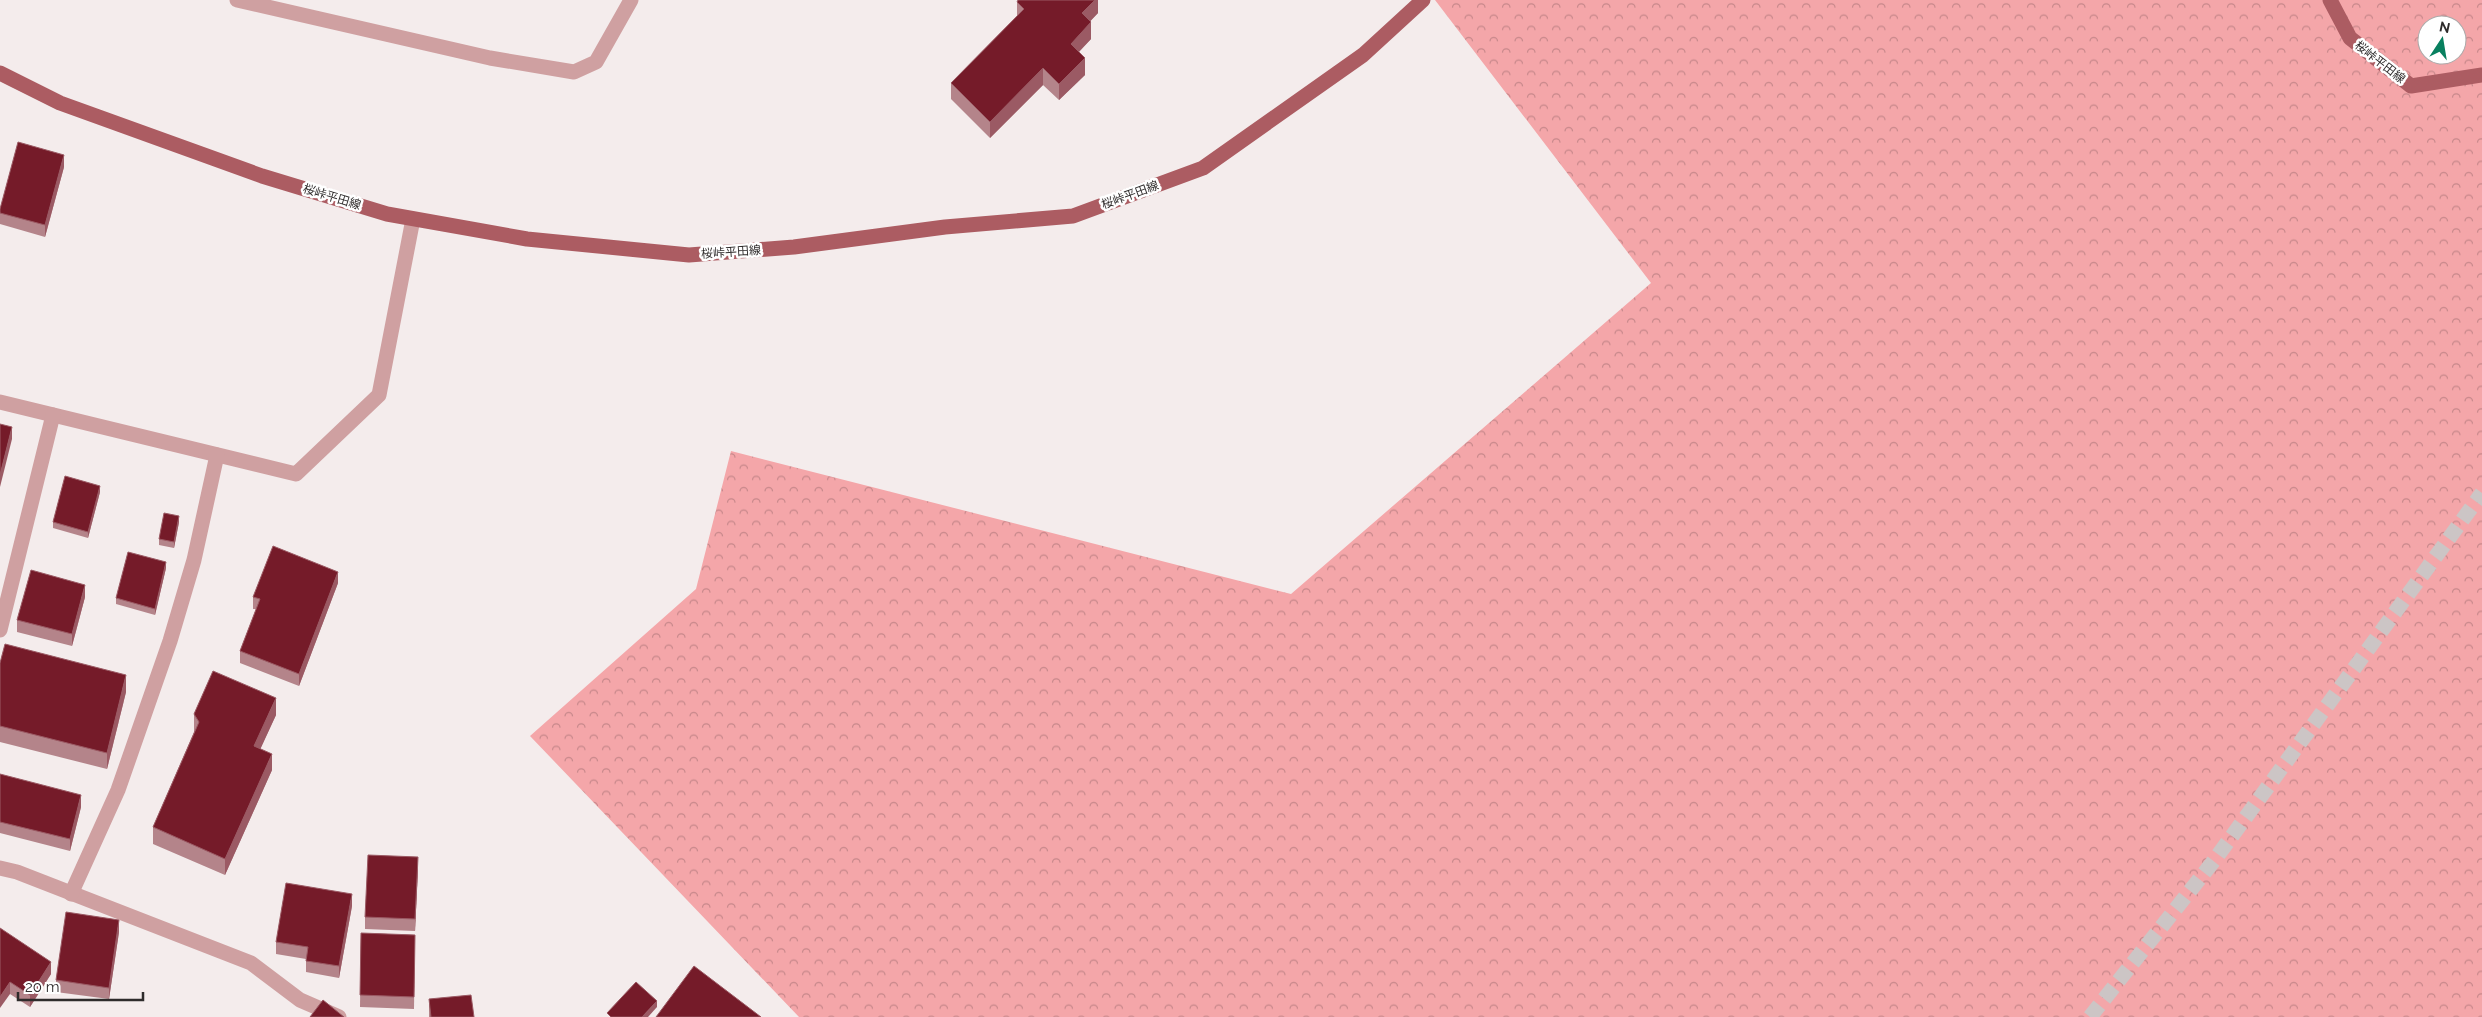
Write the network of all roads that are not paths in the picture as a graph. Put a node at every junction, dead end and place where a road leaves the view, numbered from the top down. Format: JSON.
{"nodes":[{"id":1,"x":237,"y":0,"type":"edge"},
{"id":2,"x":631,"y":0,"type":"edge"},
{"id":3,"x":1423,"y":0,"type":"edge"},
{"id":4,"x":2330,"y":0,"type":"edge"},
{"id":5,"x":0,"y":73,"type":"edge"},
{"id":6,"x":2482,"y":75,"type":"edge"},
{"id":7,"x":413,"y":219,"type":"junction"},
{"id":8,"x":0,"y":402,"type":"edge"},
{"id":9,"x":53,"y":415,"type":"junction"},
{"id":10,"x":218,"y":455,"type":"junction"},
{"id":11,"x":0,"y":630,"type":"edge"},
{"id":12,"x":0,"y":868,"type":"edge"},
{"id":13,"x":71,"y":894,"type":"junction"},
{"id":14,"x":339,"y":1017,"type":"edge"}],
"edges":[{"from":1,"to":2,"type":"street"},
{"from":3,"to":7,"type":"main road","name":"桜峠平田線"},
{"from":4,"to":6,"type":"main road","name":"桜峠平田線"},
{"from":5,"to":7,"type":"main road","name":"桜峠平田線"},
{"from":7,"to":10,"type":"street"},
{"from":8,"to":9,"type":"street"},
{"from":9,"to":10,"type":"street"},
{"from":9,"to":11,"type":"street"},
{"from":10,"to":13,"type":"street"},
{"from":12,"to":13,"type":"street"},
{"from":13,"to":14,"type":"street"}]}
